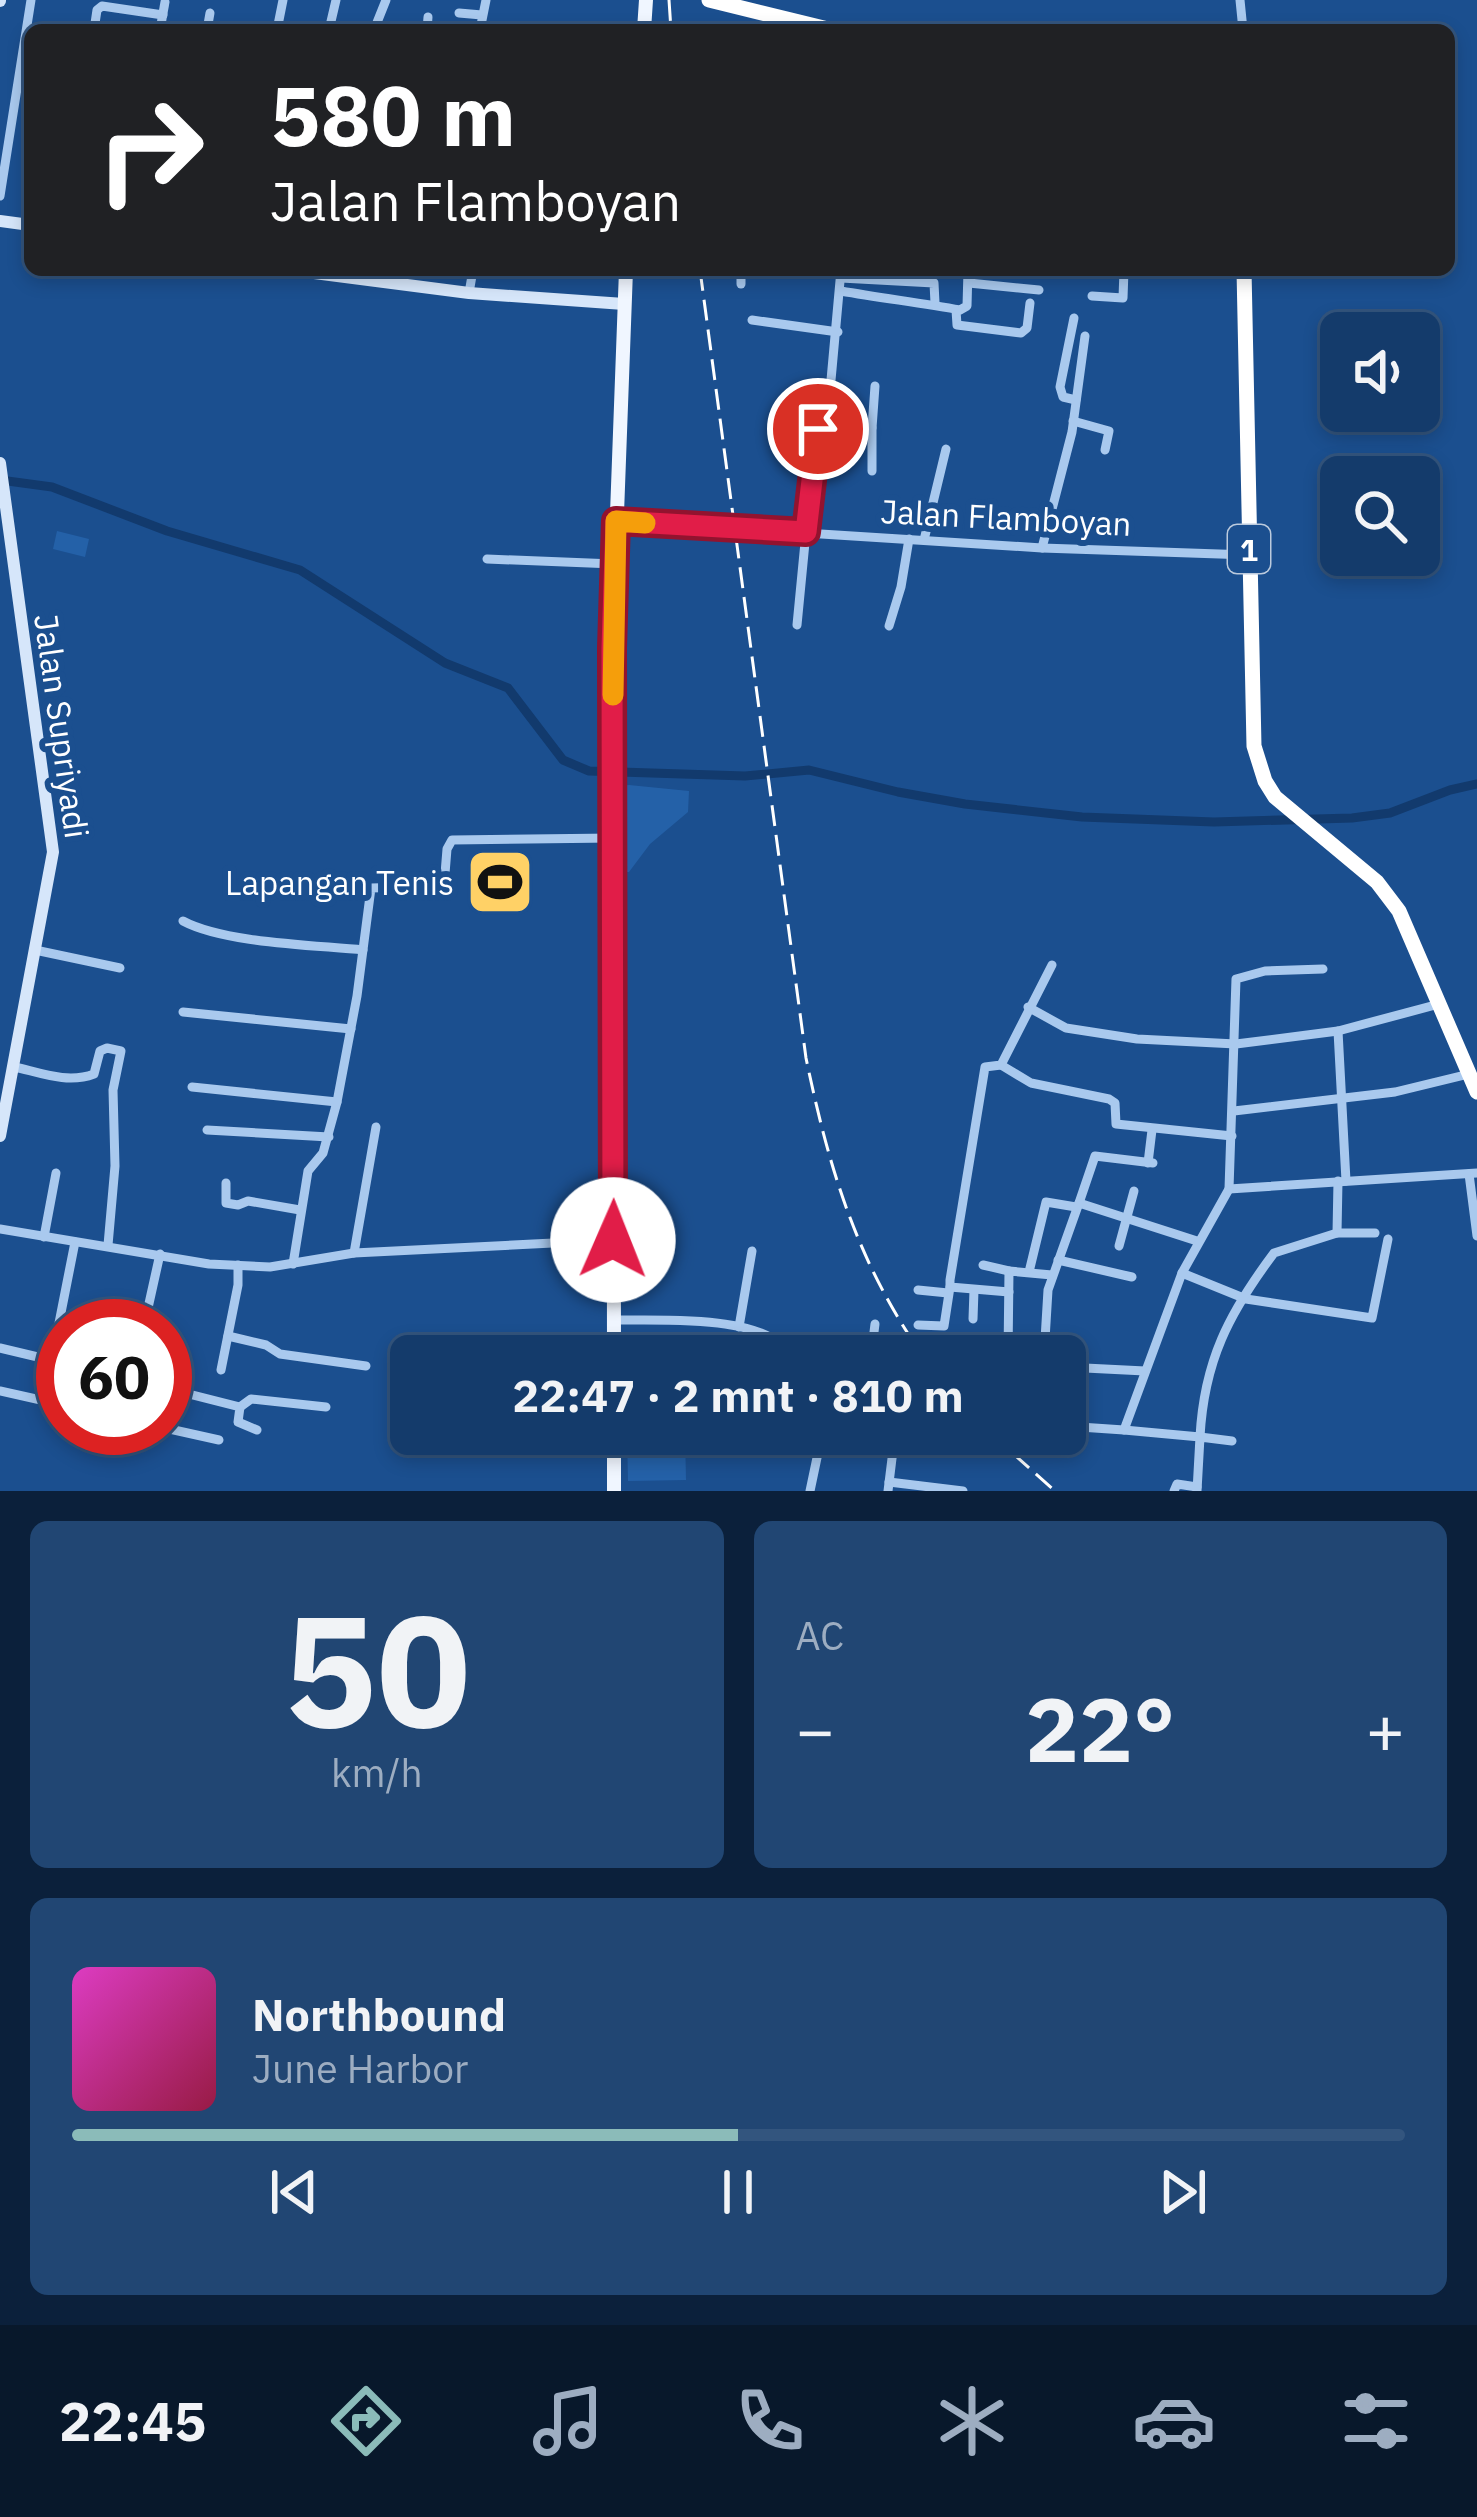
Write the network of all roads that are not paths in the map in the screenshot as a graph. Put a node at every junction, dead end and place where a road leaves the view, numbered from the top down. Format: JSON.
{"nodes":[{"id":1,"x":485,"y":0,"type":"edge"},
{"id":2,"x":709,"y":0,"type":"edge"},
{"id":3,"x":165,"y":2,"type":"edge"},
{"id":4,"x":210,"y":13,"type":"dead end"},
{"id":5,"x":459,"y":13,"type":"dead end"},
{"id":6,"x":163,"y":15,"type":"junction"},
{"id":7,"x":482,"y":16,"type":"junction"},
{"id":8,"x":428,"y":17,"type":"dead end"},
{"id":9,"x":95,"y":24,"type":"edge"},
{"id":10,"x":161,"y":24,"type":"edge"},
{"id":11,"x":208,"y":24,"type":"edge"},
{"id":12,"x":427,"y":24,"type":"edge"},
{"id":13,"x":481,"y":24,"type":"edge"},
{"id":14,"x":802,"y":24,"type":"edge"},
{"id":15,"x":24,"y":44,"type":"edge"},
{"id":16,"x":0,"y":196,"type":"edge"},
{"id":17,"x":337,"y":276,"type":"edge"},
{"id":18,"x":472,"y":276,"type":"edge"},
{"id":19,"x":626,"y":276,"type":"edge"},
{"id":20,"x":741,"y":276,"type":"edge"},
{"id":21,"x":968,"y":276,"type":"edge"},
{"id":22,"x":1124,"y":276,"type":"edge"},
{"id":23,"x":1244,"y":276,"type":"edge"},
{"id":24,"x":841,"y":280,"type":"edge"},
{"id":25,"x":969,"y":283,"type":"junction"},
{"id":26,"x":741,"y":284,"type":"dead end"},
{"id":27,"x":1039,"y":290,"type":"dead end"},
{"id":28,"x":469,"y":293,"type":"junction"},
{"id":29,"x":1092,"y":296,"type":"dead end"},
{"id":30,"x":935,"y":303,"type":"junction"},
{"id":31,"x":1030,"y":303,"type":"dead end"},
{"id":32,"x":624,"y":304,"type":"junction"},
{"id":33,"x":956,"y":310,"type":"junction"},
{"id":34,"x":1074,"y":317,"type":"dead end"},
{"id":35,"x":752,"y":320,"type":"dead end"},
{"id":36,"x":838,"y":332,"type":"junction"},
{"id":37,"x":1085,"y":336,"type":"dead end"},
{"id":38,"x":875,"y":386,"type":"dead end"},
{"id":39,"x":1076,"y":400,"type":"junction"},
{"id":40,"x":1073,"y":421,"type":"junction"},
{"id":41,"x":820,"y":424,"type":"junction"},
{"id":42,"x":872,"y":428,"type":"junction"},
{"id":43,"x":946,"y":449,"type":"dead end"},
{"id":44,"x":1105,"y":450,"type":"dead end"},
{"id":45,"x":0,"y":465,"type":"edge"},
{"id":46,"x":872,"y":471,"type":"dead end"},
{"id":47,"x":2,"y":482,"type":"edge"},
{"id":48,"x":616,"y":521,"type":"junction"},
{"id":49,"x":806,"y":532,"type":"junction"},
{"id":50,"x":909,"y":539,"type":"junction"},
{"id":51,"x":924,"y":540,"type":"junction"},
{"id":52,"x":1042,"y":548,"type":"junction"},
{"id":53,"x":1249,"y":555,"type":"junction"},
{"id":54,"x":487,"y":559,"type":"dead end"},
{"id":55,"x":614,"y":564,"type":"junction"},
{"id":56,"x":797,"y":626,"type":"dead end"},
{"id":57,"x":889,"y":626,"type":"dead end"},
{"id":58,"x":613,"y":838,"type":"junction"},
{"id":59,"x":183,"y":921,"type":"dead end"},
{"id":60,"x":35,"y":950,"type":"junction"},
{"id":61,"x":363,"y":950,"type":"junction"},
{"id":62,"x":1052,"y":965,"type":"dead end"},
{"id":63,"x":120,"y":968,"type":"dead end"},
{"id":64,"x":1323,"y":969,"type":"dead end"},
{"id":65,"x":1439,"y":1004,"type":"junction"},
{"id":66,"x":1028,"y":1007,"type":"junction"},
{"id":67,"x":183,"y":1012,"type":"dead end"},
{"id":68,"x":351,"y":1028,"type":"junction"},
{"id":69,"x":1338,"y":1031,"type":"junction"},
{"id":70,"x":1236,"y":1044,"type":"junction"},
{"id":71,"x":1000,"y":1065,"type":"junction"},
{"id":72,"x":16,"y":1067,"type":"junction"},
{"id":73,"x":1468,"y":1074,"type":"junction"},
{"id":74,"x":192,"y":1087,"type":"dead end"},
{"id":75,"x":1477,"y":1092,"type":"edge"},
{"id":76,"x":1340,"y":1097,"type":"junction"},
{"id":77,"x":337,"y":1102,"type":"junction"},
{"id":78,"x":3,"y":1110,"type":"edge"},
{"id":79,"x":1234,"y":1111,"type":"junction"},
{"id":80,"x":376,"y":1127,"type":"dead end"},
{"id":81,"x":207,"y":1130,"type":"dead end"},
{"id":82,"x":1152,"y":1130,"type":"junction"},
{"id":83,"x":0,"y":1136,"type":"edge"},
{"id":84,"x":1232,"y":1136,"type":"junction"},
{"id":85,"x":328,"y":1137,"type":"junction"},
{"id":86,"x":1147,"y":1162,"type":"junction"},
{"id":87,"x":56,"y":1173,"type":"dead end"},
{"id":88,"x":1473,"y":1173,"type":"edge"},
{"id":89,"x":1137,"y":1176,"type":"dead end"},
{"id":90,"x":1342,"y":1181,"type":"junction"},
{"id":91,"x":226,"y":1183,"type":"dead end"},
{"id":92,"x":1229,"y":1190,"type":"junction"},
{"id":93,"x":1134,"y":1192,"type":"dead end"},
{"id":94,"x":1077,"y":1204,"type":"junction"},
{"id":95,"x":300,"y":1210,"type":"junction"},
{"id":96,"x":1128,"y":1218,"type":"junction"},
{"id":97,"x":0,"y":1229,"type":"edge"},
{"id":98,"x":1375,"y":1232,"type":"dead end"},
{"id":99,"x":1336,"y":1233,"type":"junction"},
{"id":100,"x":1477,"y":1236,"type":"edge"},
{"id":101,"x":44,"y":1237,"type":"junction"},
{"id":102,"x":1388,"y":1239,"type":"dead end"},
{"id":103,"x":1196,"y":1241,"type":"junction"},
{"id":104,"x":75,"y":1242,"type":"junction"},
{"id":105,"x":108,"y":1245,"type":"junction"},
{"id":106,"x":1119,"y":1246,"type":"dead end"},
{"id":107,"x":613,"y":1251,"type":"junction"},
{"id":108,"x":752,"y":1251,"type":"dead end"},
{"id":109,"x":354,"y":1253,"type":"junction"},
{"id":110,"x":160,"y":1254,"type":"junction"},
{"id":111,"x":1058,"y":1260,"type":"junction"},
{"id":112,"x":293,"y":1264,"type":"junction"},
{"id":113,"x":983,"y":1264,"type":"dead end"},
{"id":114,"x":238,"y":1265,"type":"junction"},
{"id":115,"x":1009,"y":1271,"type":"junction"},
{"id":116,"x":1029,"y":1272,"type":"junction"},
{"id":117,"x":1182,"y":1273,"type":"junction"},
{"id":118,"x":1052,"y":1275,"type":"junction"},
{"id":119,"x":1132,"y":1277,"type":"dead end"},
{"id":120,"x":918,"y":1290,"type":"dead end"},
{"id":121,"x":949,"y":1290,"type":"junction"},
{"id":122,"x":974,"y":1290,"type":"junction"},
{"id":123,"x":1009,"y":1292,"type":"junction"},
{"id":124,"x":1246,"y":1298,"type":"junction"},
{"id":125,"x":64,"y":1299,"type":"edge"},
{"id":126,"x":150,"y":1299,"type":"edge"},
{"id":127,"x":973,"y":1319,"type":"dead end"},
{"id":128,"x":614,"y":1320,"type":"junction"},
{"id":129,"x":875,"y":1324,"type":"dead end"},
{"id":130,"x":918,"y":1325,"type":"dead end"},
{"id":131,"x":739,"y":1327,"type":"junction"},
{"id":132,"x":614,"y":1335,"type":"edge"},
{"id":133,"x":761,"y":1335,"type":"edge"},
{"id":134,"x":874,"y":1335,"type":"edge"},
{"id":135,"x":1008,"y":1335,"type":"edge"},
{"id":136,"x":1046,"y":1335,"type":"edge"},
{"id":137,"x":228,"y":1336,"type":"junction"},
{"id":138,"x":0,"y":1348,"type":"edge"},
{"id":139,"x":36,"y":1357,"type":"edge"},
{"id":140,"x":366,"y":1366,"type":"dead end"},
{"id":141,"x":1086,"y":1368,"type":"edge"},
{"id":142,"x":221,"y":1370,"type":"dead end"},
{"id":143,"x":1144,"y":1371,"type":"junction"},
{"id":144,"x":0,"y":1391,"type":"edge"},
{"id":145,"x":192,"y":1395,"type":"edge"},
{"id":146,"x":36,"y":1399,"type":"edge"},
{"id":147,"x":240,"y":1407,"type":"junction"},
{"id":148,"x":326,"y":1407,"type":"dead end"},
{"id":149,"x":1086,"y":1427,"type":"edge"},
{"id":150,"x":257,"y":1430,"type":"dead end"},
{"id":151,"x":1124,"y":1430,"type":"junction"},
{"id":152,"x":192,"y":1434,"type":"edge"},
{"id":153,"x":1200,"y":1436,"type":"junction"},
{"id":154,"x":219,"y":1440,"type":"dead end"},
{"id":155,"x":1232,"y":1441,"type":"dead end"},
{"id":156,"x":614,"y":1455,"type":"edge"},
{"id":157,"x":818,"y":1455,"type":"edge"},
{"id":158,"x":892,"y":1455,"type":"edge"},
{"id":159,"x":888,"y":1486,"type":"edge"},
{"id":160,"x":1197,"y":1489,"type":"edge"},
{"id":161,"x":614,"y":1491,"type":"edge"},
{"id":162,"x":810,"y":1491,"type":"edge"},
{"id":163,"x":963,"y":1491,"type":"edge"},
{"id":164,"x":1174,"y":1491,"type":"edge"}],
"edges":[{"from":1,"to":7,"type":"street"},
{"from":2,"to":14,"type":"highway"},
{"from":3,"to":6,"type":"street"},
{"from":4,"to":11,"type":"street"},
{"from":5,"to":7,"type":"street"},
{"from":6,"to":9,"type":"street"},
{"from":6,"to":10,"type":"street"},
{"from":7,"to":13,"type":"street"},
{"from":8,"to":12,"type":"street"},
{"from":15,"to":16,"type":"street"},
{"from":17,"to":28,"type":"main road"},
{"from":18,"to":28,"type":"street"},
{"from":19,"to":32,"type":"main road"},
{"from":20,"to":26,"type":"street"},
{"from":21,"to":25,"type":"street"},
{"from":22,"to":29,"type":"street"},
{"from":23,"to":53,"type":"highway","number":"1"},
{"from":24,"to":30,"type":"street"},
{"from":24,"to":30,"type":"street"},
{"from":24,"to":36,"type":"street"},
{"from":25,"to":27,"type":"street"},
{"from":25,"to":33,"type":"street"},
{"from":28,"to":32,"type":"main road"},
{"from":30,"to":33,"type":"street"},
{"from":31,"to":33,"type":"street"},
{"from":32,"to":48,"type":"main road"},
{"from":34,"to":39,"type":"street"},
{"from":35,"to":36,"type":"street"},
{"from":36,"to":41,"type":"street"},
{"from":37,"to":39,"type":"street"},
{"from":38,"to":42,"type":"street"},
{"from":39,"to":40,"type":"street"},
{"from":40,"to":44,"type":"street"},
{"from":40,"to":52,"type":"street"},
{"from":41,"to":42,"type":"street"},
{"from":41,"to":49,"type":"street"},
{"from":42,"to":46,"type":"street"},
{"from":43,"to":51,"type":"street"},
{"from":45,"to":47,"type":"main road","name":"Jalan Supriyadi"},
{"from":47,"to":60,"type":"main road","name":"Jalan Supriyadi"},
{"from":48,"to":49,"type":"street","name":"Jalan Flamboyan"},
{"from":48,"to":55,"type":"main road"},
{"from":49,"to":50,"type":"street","name":"Jalan Flamboyan"},
{"from":49,"to":56,"type":"street"},
{"from":50,"to":51,"type":"street","name":"Jalan Flamboyan"},
{"from":50,"to":57,"type":"street"},
{"from":51,"to":52,"type":"street","name":"Jalan Flamboyan"},
{"from":52,"to":53,"type":"street","name":"Jalan Flamboyan"},
{"from":53,"to":65,"type":"highway","number":"1"},
{"from":54,"to":55,"type":"street"},
{"from":55,"to":58,"type":"main road"},
{"from":58,"to":61,"type":"street"},
{"from":58,"to":107,"type":"main road"},
{"from":59,"to":61,"type":"street"},
{"from":60,"to":63,"type":"street"},
{"from":60,"to":72,"type":"main road","name":"Jalan Supriyadi"},
{"from":61,"to":68,"type":"street"},
{"from":62,"to":66,"type":"street"},
{"from":64,"to":70,"type":"street"},
{"from":65,"to":69,"type":"street"},
{"from":65,"to":73,"type":"highway","number":"1"},
{"from":66,"to":70,"type":"street"},
{"from":66,"to":71,"type":"street"},
{"from":67,"to":68,"type":"street"},
{"from":68,"to":77,"type":"street"},
{"from":69,"to":70,"type":"street"},
{"from":69,"to":76,"type":"street"},
{"from":70,"to":79,"type":"street"},
{"from":71,"to":82,"type":"street"},
{"from":71,"to":121,"type":"street"},
{"from":72,"to":78,"type":"main road","name":"Jalan Supriyadi"},
{"from":72,"to":105,"type":"street"},
{"from":73,"to":75,"type":"highway","number":"1"},
{"from":73,"to":76,"type":"street"},
{"from":74,"to":77,"type":"street"},
{"from":76,"to":79,"type":"street"},
{"from":76,"to":90,"type":"street"},
{"from":77,"to":85,"type":"street"},
{"from":78,"to":83,"type":"main road","name":"Jalan Supriyadi"},
{"from":79,"to":84,"type":"street"},
{"from":80,"to":109,"type":"street"},
{"from":81,"to":85,"type":"street"},
{"from":82,"to":84,"type":"street"},
{"from":82,"to":86,"type":"street"},
{"from":84,"to":92,"type":"street"},
{"from":85,"to":95,"type":"street"},
{"from":86,"to":89,"type":"street"},
{"from":86,"to":94,"type":"street"},
{"from":87,"to":101,"type":"street"},
{"from":88,"to":90,"type":"street"},
{"from":88,"to":100,"type":"street"},
{"from":90,"to":92,"type":"street"},
{"from":90,"to":99,"type":"street"},
{"from":91,"to":95,"type":"street"},
{"from":92,"to":103,"type":"street"},
{"from":93,"to":96,"type":"street"},
{"from":94,"to":96,"type":"street"},
{"from":94,"to":111,"type":"street"},
{"from":94,"to":116,"type":"street"},
{"from":95,"to":112,"type":"street"},
{"from":96,"to":103,"type":"street"},
{"from":96,"to":106,"type":"street"},
{"from":97,"to":101,"type":"street"},
{"from":98,"to":99,"type":"street"},
{"from":99,"to":124,"type":"street"},
{"from":101,"to":104,"type":"street"},
{"from":102,"to":124,"type":"street"},
{"from":103,"to":117,"type":"street"},
{"from":104,"to":105,"type":"street"},
{"from":104,"to":125,"type":"street"},
{"from":105,"to":110,"type":"street"},
{"from":107,"to":109,"type":"street"},
{"from":107,"to":128,"type":"main road"},
{"from":108,"to":131,"type":"street"},
{"from":109,"to":112,"type":"street"},
{"from":110,"to":114,"type":"street"},
{"from":110,"to":126,"type":"street"},
{"from":111,"to":118,"type":"street"},
{"from":111,"to":119,"type":"street"},
{"from":112,"to":114,"type":"street"},
{"from":113,"to":115,"type":"street"},
{"from":114,"to":137,"type":"street"},
{"from":115,"to":116,"type":"street"},
{"from":115,"to":123,"type":"street"},
{"from":116,"to":118,"type":"street"},
{"from":117,"to":124,"type":"street"},
{"from":117,"to":143,"type":"street"},
{"from":118,"to":136,"type":"street"},
{"from":120,"to":121,"type":"street"},
{"from":121,"to":122,"type":"street"},
{"from":121,"to":130,"type":"street"},
{"from":122,"to":123,"type":"street"},
{"from":122,"to":127,"type":"street"},
{"from":123,"to":135,"type":"street"},
{"from":124,"to":153,"type":"street"},
{"from":128,"to":131,"type":"street"},
{"from":128,"to":132,"type":"main road"},
{"from":129,"to":134,"type":"street"},
{"from":131,"to":133,"type":"street"},
{"from":137,"to":140,"type":"street"},
{"from":137,"to":142,"type":"street"},
{"from":138,"to":139,"type":"street"},
{"from":141,"to":143,"type":"street"},
{"from":143,"to":151,"type":"street"},
{"from":144,"to":146,"type":"street"},
{"from":145,"to":147,"type":"street"},
{"from":147,"to":148,"type":"street"},
{"from":147,"to":150,"type":"street"},
{"from":149,"to":151,"type":"street"},
{"from":151,"to":153,"type":"street"},
{"from":152,"to":154,"type":"street"},
{"from":153,"to":155,"type":"street"},
{"from":153,"to":160,"type":"street"},
{"from":156,"to":161,"type":"main road"},
{"from":157,"to":162,"type":"street"},
{"from":158,"to":159,"type":"street"},
{"from":159,"to":163,"type":"street"},
{"from":160,"to":164,"type":"street"}]}
